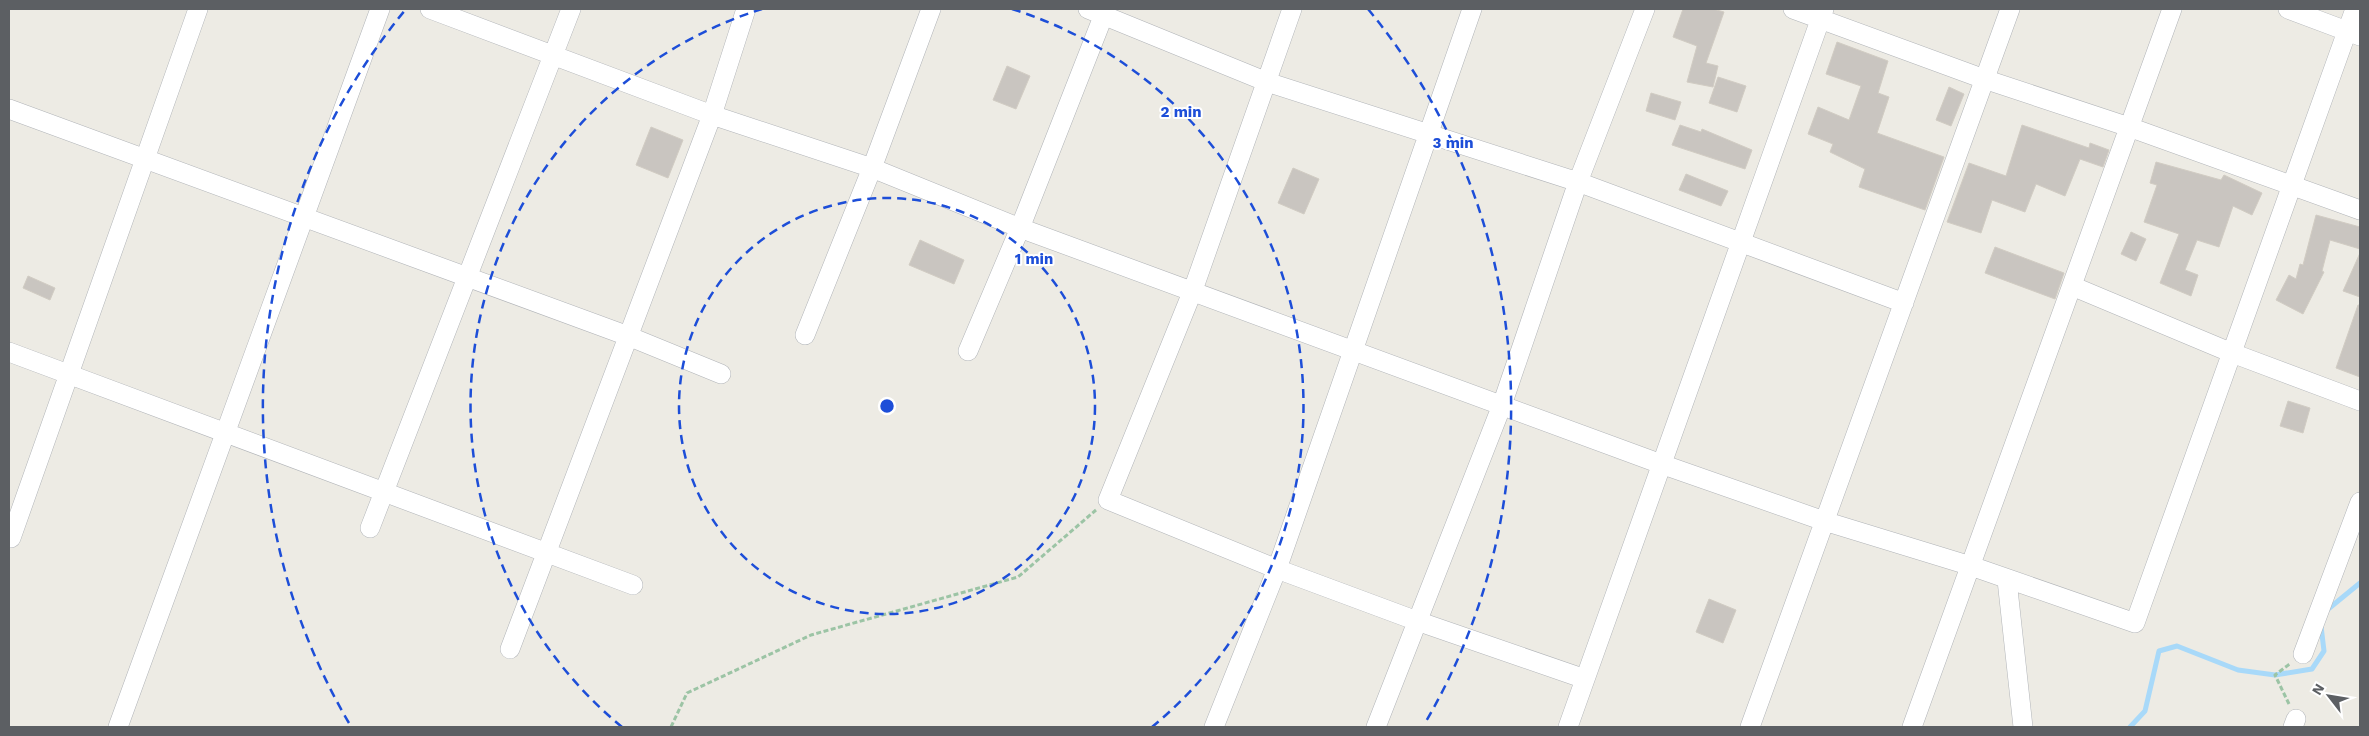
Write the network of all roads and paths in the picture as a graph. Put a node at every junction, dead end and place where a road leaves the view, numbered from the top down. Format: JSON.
{"nodes":[{"id":1,"x":198,"y":9,"type":"edge"},
{"id":2,"x":380,"y":9,"type":"edge"},
{"id":3,"x":430,"y":9,"type":"edge"},
{"id":4,"x":571,"y":9,"type":"edge"},
{"id":5,"x":746,"y":9,"type":"edge"},
{"id":6,"x":931,"y":9,"type":"edge"},
{"id":7,"x":1292,"y":9,"type":"edge"},
{"id":8,"x":1472,"y":9,"type":"edge"},
{"id":9,"x":1645,"y":9,"type":"edge"},
{"id":10,"x":1793,"y":9,"type":"edge"},
{"id":11,"x":2010,"y":9,"type":"edge"},
{"id":12,"x":2172,"y":9,"type":"edge"},
{"id":13,"x":2288,"y":9,"type":"edge"},
{"id":14,"x":2356,"y":9,"type":"edge"},
{"id":15,"x":1100,"y":11,"type":"edge"},
{"id":16,"x":1822,"y":14,"type":"edge"},
{"id":17,"x":2354,"y":33,"type":"edge"},
{"id":18,"x":553,"y":55,"type":"junction"},
{"id":19,"x":1984,"y":79,"type":"junction"},
{"id":20,"x":1267,"y":82,"type":"junction"},
{"id":21,"x":9,"y":109,"type":"edge"},
{"id":22,"x":712,"y":115,"type":"junction"},
{"id":23,"x":2129,"y":127,"type":"junction"},
{"id":24,"x":1428,"y":133,"type":"junction"},
{"id":25,"x":144,"y":159,"type":"junction"},
{"id":26,"x":872,"y":168,"type":"junction"},
{"id":27,"x":1578,"y":182,"type":"junction"},
{"id":28,"x":2292,"y":186,"type":"junction"},
{"id":29,"x":2360,"y":210,"type":"edge"},
{"id":30,"x":304,"y":217,"type":"junction"},
{"id":31,"x":1020,"y":228,"type":"junction"},
{"id":32,"x":1740,"y":242,"type":"junction"},
{"id":33,"x":467,"y":277,"type":"junction"},
{"id":34,"x":2072,"y":286,"type":"junction"},
{"id":35,"x":1193,"y":290,"type":"junction"},
{"id":36,"x":1904,"y":303,"type":"junction"},
{"id":37,"x":805,"y":335,"type":"dead end"},
{"id":38,"x":628,"y":336,"type":"junction"},
{"id":39,"x":968,"y":351,"type":"dead end"},
{"id":40,"x":1353,"y":351,"type":"junction"},
{"id":41,"x":9,"y":352,"type":"edge"},
{"id":42,"x":2232,"y":353,"type":"junction"},
{"id":43,"x":69,"y":374,"type":"junction"},
{"id":44,"x":721,"y":374,"type":"dead end"},
{"id":45,"x":2360,"y":401,"type":"edge"},
{"id":46,"x":1502,"y":405,"type":"junction"},
{"id":47,"x":226,"y":432,"type":"junction"},
{"id":48,"x":1661,"y":464,"type":"junction"},
{"id":49,"x":384,"y":492,"type":"junction"},
{"id":50,"x":1108,"y":500,"type":"junction"},
{"id":51,"x":2360,"y":502,"type":"edge"},
{"id":52,"x":1824,"y":521,"type":"junction"},
{"id":53,"x":370,"y":528,"type":"dead end"},
{"id":54,"x":11,"y":538,"type":"dead end"},
{"id":55,"x":547,"y":552,"type":"junction"},
{"id":56,"x":1971,"y":566,"type":"junction"},
{"id":57,"x":1277,"y":569,"type":"junction"},
{"id":58,"x":2006,"y":580,"type":"junction"},
{"id":59,"x":633,"y":585,"type":"dead end"},
{"id":60,"x":1417,"y":621,"type":"junction"},
{"id":61,"x":510,"y":649,"type":"dead end"},
{"id":62,"x":2303,"y":654,"type":"joint"},
{"id":63,"x":1585,"y":679,"type":"junction"},
{"id":64,"x":2295,"y":723,"type":"edge"},
{"id":65,"x":118,"y":727,"type":"edge"},
{"id":66,"x":672,"y":727,"type":"edge"},
{"id":67,"x":1214,"y":727,"type":"edge"},
{"id":68,"x":1376,"y":727,"type":"edge"},
{"id":69,"x":1568,"y":727,"type":"edge"},
{"id":70,"x":1750,"y":727,"type":"edge"},
{"id":71,"x":1912,"y":727,"type":"edge"},
{"id":72,"x":2023,"y":727,"type":"edge"}],
"edges":[{"from":1,"to":25,"type":"street"},
{"from":2,"to":30,"type":"street"},
{"from":3,"to":18,"type":"street"},
{"from":4,"to":18,"type":"street"},
{"from":5,"to":22,"type":"street"},
{"from":6,"to":26,"type":"street"},
{"from":7,"to":20,"type":"street"},
{"from":8,"to":24,"type":"street"},
{"from":9,"to":27,"type":"street"},
{"from":10,"to":16,"type":"street"},
{"from":11,"to":19,"type":"street"},
{"from":12,"to":23,"type":"street"},
{"from":13,"to":17,"type":"street"},
{"from":14,"to":17,"type":"street"},
{"from":15,"to":20,"type":"street"},
{"from":15,"to":31,"type":"street"},
{"from":16,"to":19,"type":"street"},
{"from":16,"to":32,"type":"street"},
{"from":17,"to":28,"type":"street"},
{"from":18,"to":22,"type":"street"},
{"from":18,"to":33,"type":"street"},
{"from":19,"to":23,"type":"street"},
{"from":19,"to":36,"type":"street"},
{"from":20,"to":24,"type":"street"},
{"from":20,"to":35,"type":"street"},
{"from":21,"to":25,"type":"street"},
{"from":22,"to":26,"type":"street"},
{"from":22,"to":38,"type":"street"},
{"from":23,"to":28,"type":"street"},
{"from":23,"to":34,"type":"street"},
{"from":24,"to":27,"type":"street"},
{"from":24,"to":40,"type":"street"},
{"from":25,"to":30,"type":"street"},
{"from":25,"to":43,"type":"street"},
{"from":26,"to":31,"type":"street"},
{"from":26,"to":37,"type":"street"},
{"from":27,"to":32,"type":"street"},
{"from":27,"to":46,"type":"street"},
{"from":28,"to":29,"type":"street"},
{"from":28,"to":42,"type":"street"},
{"from":30,"to":33,"type":"street"},
{"from":30,"to":47,"type":"street"},
{"from":31,"to":35,"type":"street"},
{"from":31,"to":39,"type":"street"},
{"from":32,"to":36,"type":"street"},
{"from":32,"to":48,"type":"street"},
{"from":33,"to":38,"type":"street"},
{"from":33,"to":49,"type":"street"},
{"from":34,"to":42,"type":"street"},
{"from":34,"to":56,"type":"street"},
{"from":35,"to":40,"type":"street"},
{"from":35,"to":50,"type":"street"},
{"from":36,"to":52,"type":"street"},
{"from":38,"to":44,"type":"street"},
{"from":38,"to":55,"type":"street"},
{"from":40,"to":46,"type":"street"},
{"from":40,"to":57,"type":"street"},
{"from":41,"to":43,"type":"street"},
{"from":42,"to":45,"type":"street"},
{"from":42,"to":58,"type":"street"},
{"from":43,"to":47,"type":"street"},
{"from":43,"to":54,"type":"street"},
{"from":46,"to":48,"type":"street"},
{"from":46,"to":60,"type":"street"},
{"from":47,"to":49,"type":"street"},
{"from":47,"to":65,"type":"street"},
{"from":48,"to":52,"type":"street"},
{"from":48,"to":63,"type":"street"},
{"from":49,"to":53,"type":"street"},
{"from":49,"to":55,"type":"street"},
{"from":50,"to":57,"type":"street"},
{"from":50,"to":66,"type":"path"},
{"from":51,"to":62,"type":"street"},
{"from":52,"to":56,"type":"street"},
{"from":52,"to":70,"type":"street"},
{"from":55,"to":59,"type":"street"},
{"from":55,"to":61,"type":"street"},
{"from":56,"to":58,"type":"street"},
{"from":56,"to":71,"type":"street"},
{"from":57,"to":60,"type":"street"},
{"from":57,"to":67,"type":"street"},
{"from":58,"to":72,"type":"street"},
{"from":60,"to":63,"type":"street"},
{"from":60,"to":68,"type":"street"},
{"from":62,"to":64,"type":"path"},
{"from":63,"to":69,"type":"street"}]}
